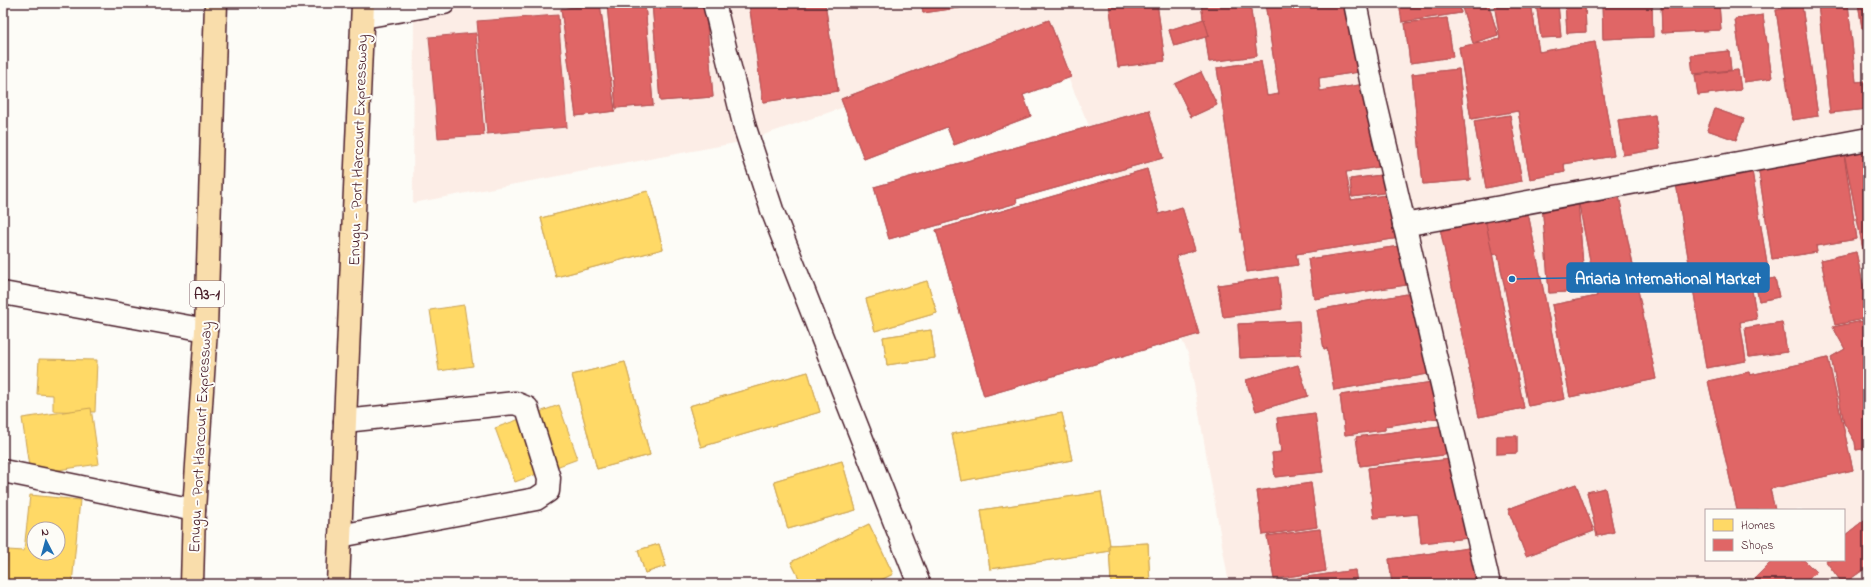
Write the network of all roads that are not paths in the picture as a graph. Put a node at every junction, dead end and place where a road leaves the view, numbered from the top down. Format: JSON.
{"nodes":[{"id":1,"x":216,"y":3,"type":"edge"},
{"id":2,"x":444,"y":3,"type":"edge"},
{"id":3,"x":714,"y":3,"type":"edge"},
{"id":4,"x":1354,"y":3,"type":"edge"},
{"id":5,"x":363,"y":10,"type":"edge"},
{"id":6,"x":1868,"y":139,"type":"edge"},
{"id":7,"x":1404,"y":225,"type":"junction"},
{"id":8,"x":3,"y":293,"type":"edge"},
{"id":9,"x":206,"y":330,"type":"junction"},
{"id":10,"x":345,"y":421,"type":"junction"},
{"id":11,"x":3,"y":471,"type":"edge"},
{"id":12,"x":194,"y":510,"type":"junction"},
{"id":13,"x":340,"y":536,"type":"junction"},
{"id":14,"x":192,"y":584,"type":"edge"},
{"id":15,"x":338,"y":584,"type":"edge"},
{"id":16,"x":919,"y":584,"type":"edge"},
{"id":17,"x":1489,"y":584,"type":"edge"}],
"edges":[{"from":1,"to":9,"type":"highway","name":"Enugu - Port Harcourt Expressway","number":"A3-1"},
{"from":2,"to":5,"type":"street"},
{"from":3,"to":16,"type":"street"},
{"from":4,"to":7,"type":"street"},
{"from":5,"to":10,"type":"highway","name":"Enugu - Port Harcourt Expressway"},
{"from":6,"to":7,"type":"street"},
{"from":7,"to":17,"type":"street"},
{"from":8,"to":9,"type":"street"},
{"from":9,"to":12,"type":"highway","name":"Enugu - Port Harcourt Expressway","number":"A3-1"},
{"from":10,"to":13,"type":"highway","name":"Enugu - Port Harcourt Expressway"},
{"from":10,"to":13,"type":"street"},
{"from":11,"to":12,"type":"street"},
{"from":12,"to":14,"type":"highway","name":"Enugu - Port Harcourt Expressway","number":"A3-1"},
{"from":13,"to":15,"type":"highway","name":"Enugu - Port Harcourt Expressway"}]}
